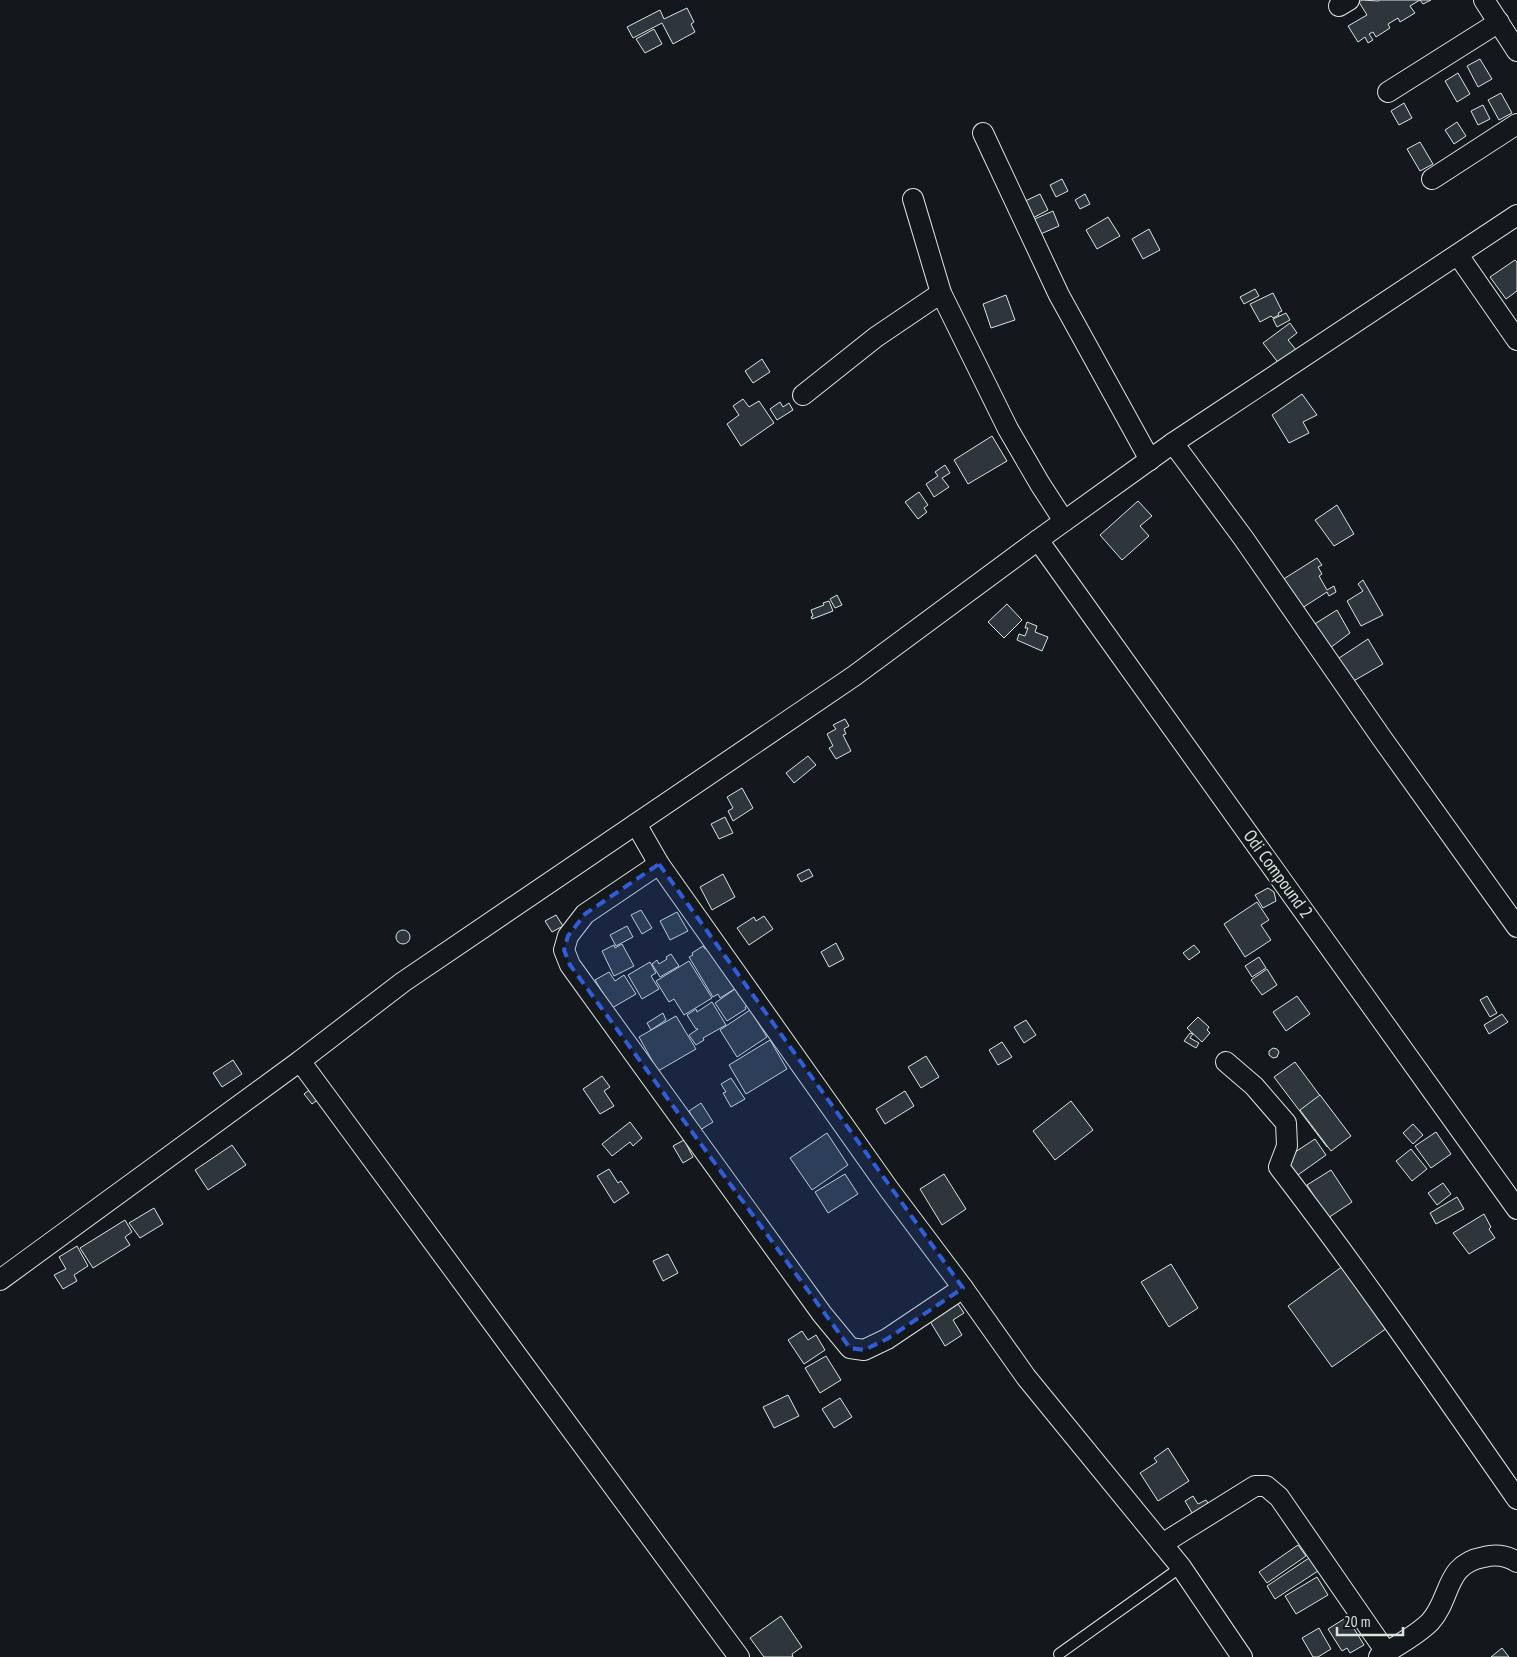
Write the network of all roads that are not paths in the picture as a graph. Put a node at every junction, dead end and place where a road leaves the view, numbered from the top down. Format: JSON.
{"nodes":[{"id":1,"x":1484,"y":0,"type":"edge"},
{"id":2,"x":1499,"y":22,"type":"junction"},
{"id":3,"x":1517,"y":51,"type":"edge"},
{"id":4,"x":1388,"y":92,"type":"dead end"},
{"id":5,"x":1517,"y":124,"type":"edge"},
{"id":6,"x":983,"y":133,"type":"dead end"},
{"id":7,"x":1432,"y":179,"type":"dead end"},
{"id":8,"x":913,"y":199,"type":"dead end"},
{"id":9,"x":1517,"y":215,"type":"edge"},
{"id":10,"x":1458,"y":255,"type":"junction"},
{"id":11,"x":940,"y":293,"type":"junction"},
{"id":12,"x":1517,"y":340,"type":"edge"},
{"id":13,"x":803,"y":395,"type":"dead end"},
{"id":14,"x":1173,"y":443,"type":"junction"},
{"id":15,"x":1150,"y":460,"type":"junction"},
{"id":16,"x":1064,"y":521,"type":"junction"},
{"id":17,"x":1038,"y":540,"type":"junction"},
{"id":18,"x":636,"y":824,"type":"junction"},
{"id":19,"x":659,"y":864,"type":"junction"},
{"id":20,"x":1517,"y":927,"type":"edge"},
{"id":21,"x":300,"y":1061,"type":"junction"},
{"id":22,"x":1226,"y":1062,"type":"dead end"},
{"id":23,"x":1517,"y":1209,"type":"edge"},
{"id":24,"x":0,"y":1280,"type":"edge"},
{"id":25,"x":963,"y":1288,"type":"junction"},
{"id":26,"x":1517,"y":1499,"type":"edge"},
{"id":27,"x":1162,"y":1544,"type":"junction"},
{"id":28,"x":1517,"y":1562,"type":"edge"},
{"id":29,"x":1181,"y":1567,"type":"junction"},
{"id":30,"x":1059,"y":1654,"type":"dead end"},
{"id":31,"x":1383,"y":1655,"type":"edge"},
{"id":32,"x":739,"y":1657,"type":"edge"},
{"id":33,"x":1242,"y":1657,"type":"edge"}],
"edges":[{"from":1,"to":2,"type":"street"},
{"from":2,"to":3,"type":"street"},
{"from":2,"to":4,"type":"street"},
{"from":5,"to":7,"type":"street"},
{"from":6,"to":15,"type":"street"},
{"from":8,"to":11,"type":"street"},
{"from":9,"to":10,"type":"street"},
{"from":10,"to":12,"type":"street"},
{"from":10,"to":14,"type":"street"},
{"from":11,"to":13,"type":"street"},
{"from":11,"to":16,"type":"street"},
{"from":14,"to":15,"type":"street"},
{"from":14,"to":20,"type":"street"},
{"from":15,"to":16,"type":"street"},
{"from":16,"to":17,"type":"street"},
{"from":17,"to":18,"type":"street"},
{"from":17,"to":23,"type":"street","name":"Odi Compound 2"},
{"from":18,"to":19,"type":"street"},
{"from":18,"to":21,"type":"street"},
{"from":19,"to":25,"type":"street"},
{"from":19,"to":25,"type":"street"},
{"from":21,"to":24,"type":"street"},
{"from":21,"to":32,"type":"street"},
{"from":22,"to":26,"type":"street"},
{"from":25,"to":27,"type":"street"},
{"from":27,"to":29,"type":"street"},
{"from":27,"to":31,"type":"street"},
{"from":28,"to":31,"type":"street"},
{"from":29,"to":30,"type":"lane"},
{"from":29,"to":33,"type":"street"}]}
